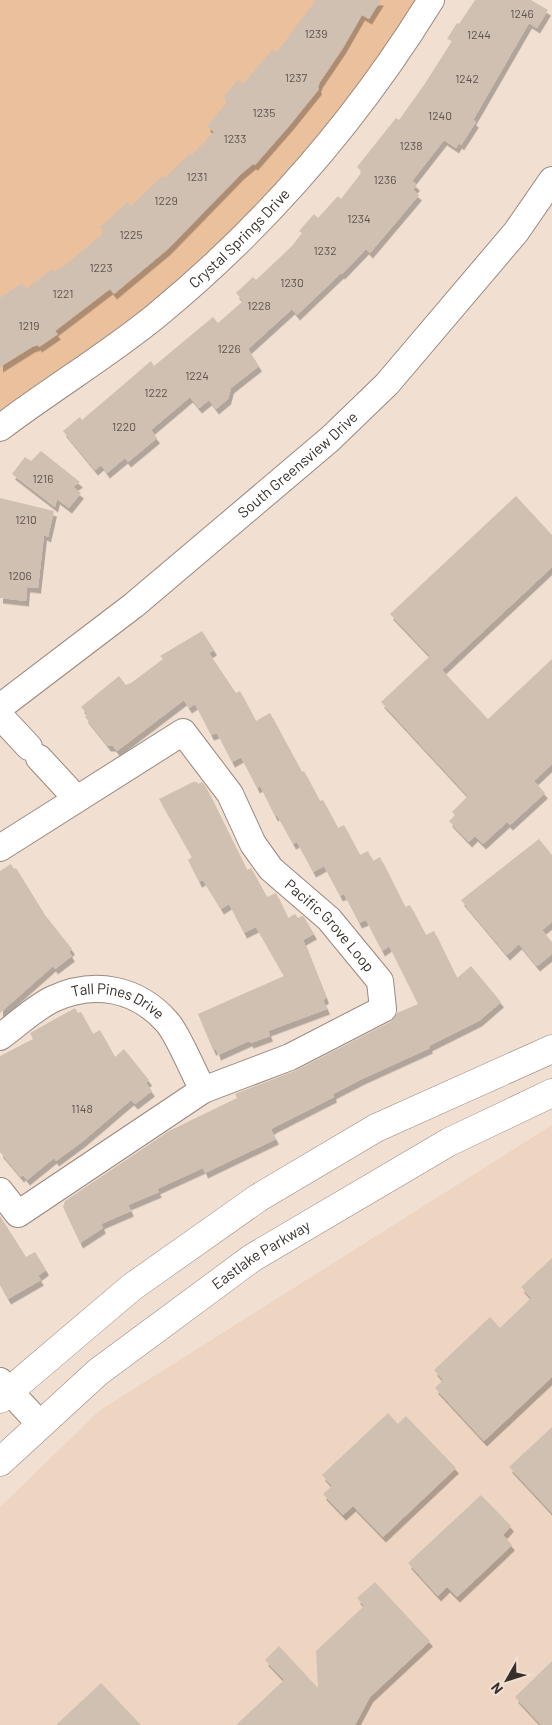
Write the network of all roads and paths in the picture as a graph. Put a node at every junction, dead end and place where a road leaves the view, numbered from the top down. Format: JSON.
{"nodes":[{"id":1,"x":431,"y":0,"type":"edge"},
{"id":2,"x":552,"y":180,"type":"edge"},
{"id":3,"x":0,"y":428,"type":"edge"},
{"id":4,"x":0,"y":707,"type":"edge"},
{"id":5,"x":0,"y":716,"type":"edge"},
{"id":6,"x":76,"y":798,"type":"junction"},
{"id":7,"x":0,"y":848,"type":"edge"},
{"id":8,"x":0,"y":1037,"type":"edge"},
{"id":9,"x":552,"y":1049,"type":"edge"},
{"id":10,"x":202,"y":1090,"type":"junction"},
{"id":11,"x":552,"y":1093,"type":"edge"},
{"id":12,"x":0,"y":1191,"type":"edge"},
{"id":13,"x":3,"y":1390,"type":"edge"},
{"id":14,"x":40,"y":1424,"type":"junction"},
{"id":15,"x":2,"y":1454,"type":"edge"}],
"edges":[{"from":1,"to":3,"type":"street","name":"Crystal Springs Drive"},
{"from":2,"to":4,"type":"street","name":"South Greensview Drive"},
{"from":5,"to":6,"type":"street"},
{"from":6,"to":7,"type":"street","name":"Pacific Grove Loop"},
{"from":6,"to":10,"type":"street","name":"Pacific Grove Loop"},
{"from":8,"to":10,"type":"street","name":"Tall Pines Drive"},
{"from":9,"to":13,"type":"main road"},
{"from":10,"to":12,"type":"street","name":"Pacific Grove Loop"},
{"from":11,"to":14,"type":"main road","name":"Eastlake Parkway"},
{"from":13,"to":14,"type":"street"},
{"from":14,"to":15,"type":"main road","name":"Eastlake Parkway"}]}
